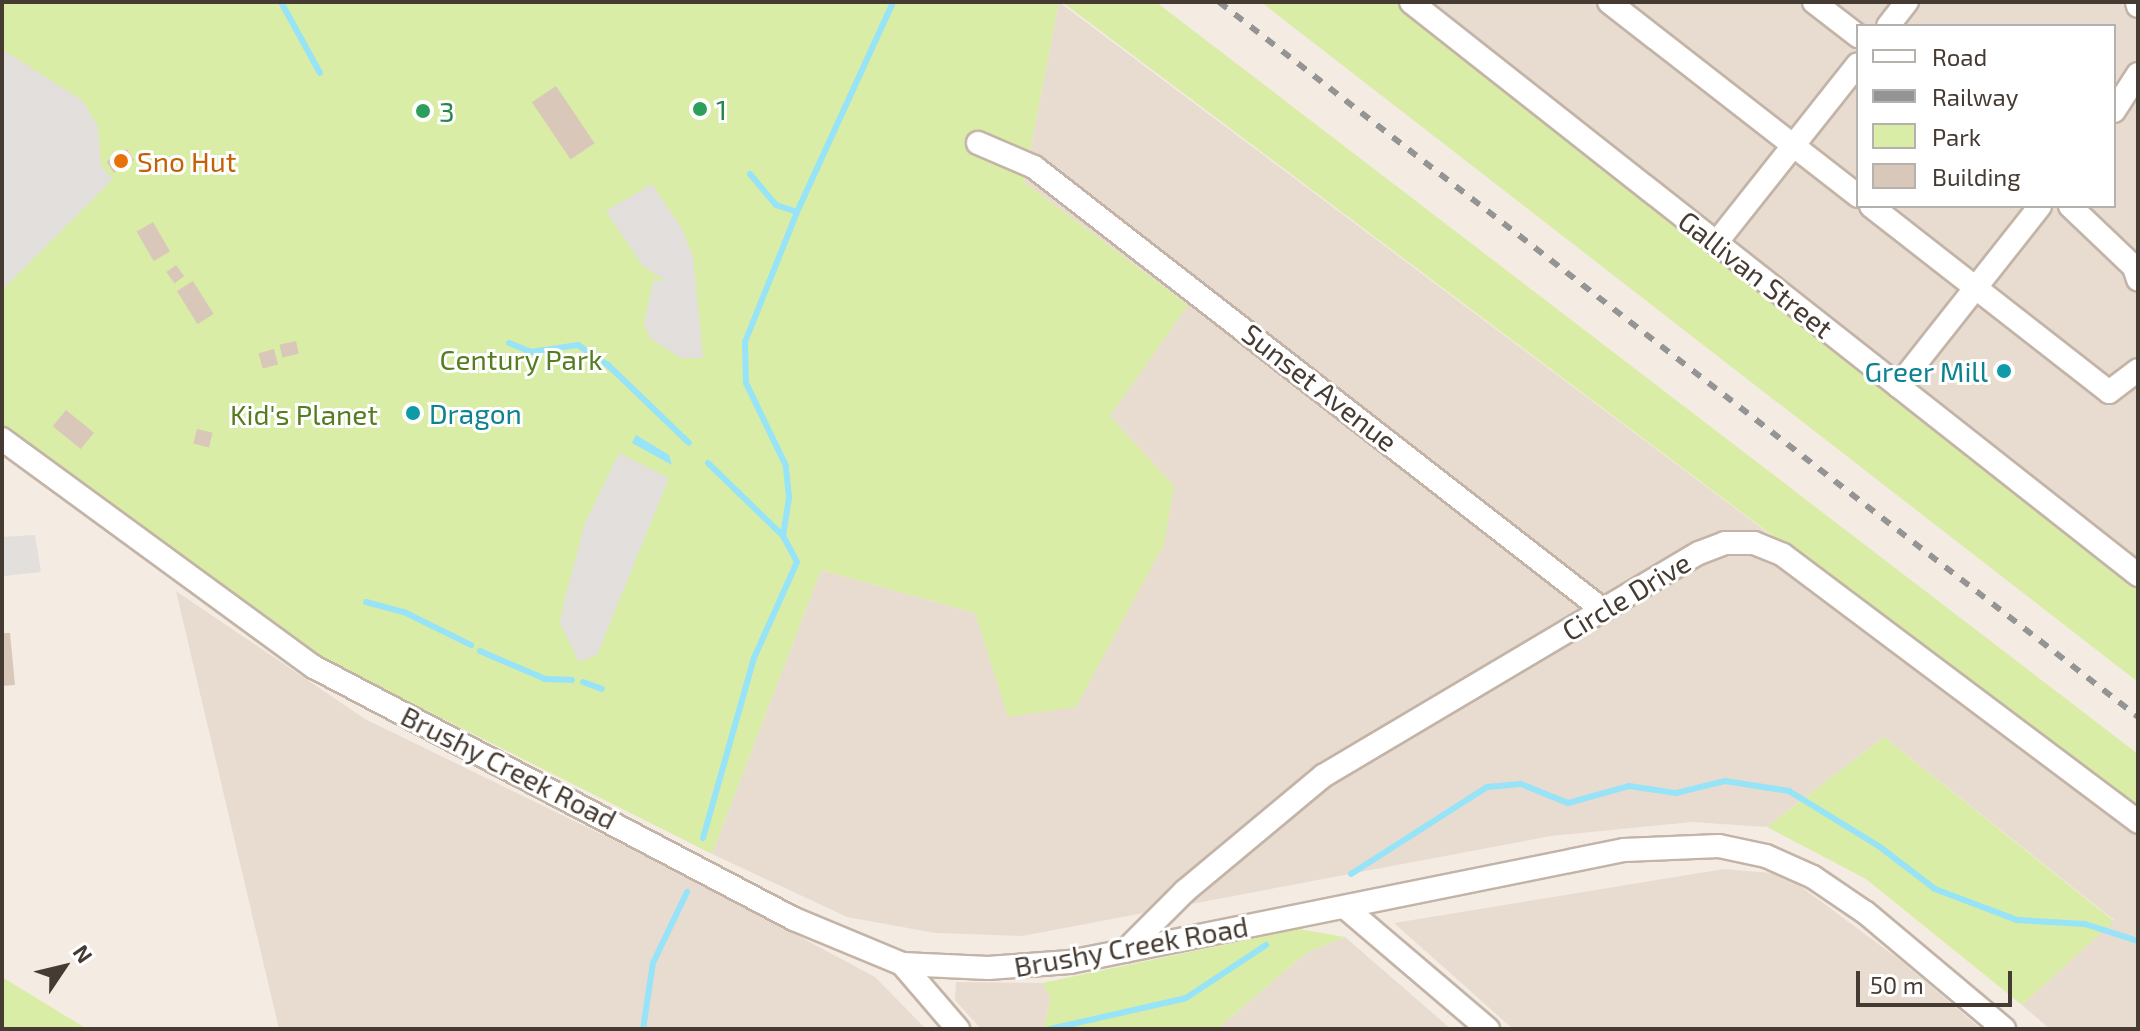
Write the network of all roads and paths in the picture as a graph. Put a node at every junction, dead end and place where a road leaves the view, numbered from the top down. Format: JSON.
{"nodes":[{"id":1,"x":1609,"y":2,"type":"edge"},
{"id":2,"x":1814,"y":2,"type":"edge"},
{"id":3,"x":1907,"y":2,"type":"edge"},
{"id":4,"x":1416,"y":4,"type":"edge"},
{"id":5,"x":1890,"y":24,"type":"edge"},
{"id":6,"x":1856,"y":34,"type":"edge"},
{"id":7,"x":1856,"y":67,"type":"edge"},
{"id":8,"x":2138,"y":74,"type":"edge"},
{"id":9,"x":2116,"y":108,"type":"edge"},
{"id":10,"x":978,"y":143,"type":"dead end"},
{"id":11,"x":1794,"y":145,"type":"junction"},
{"id":12,"x":1856,"y":194,"type":"edge"},
{"id":13,"x":1874,"y":208,"type":"edge"},
{"id":14,"x":2038,"y":208,"type":"edge"},
{"id":15,"x":2072,"y":208,"type":"edge"},
{"id":16,"x":1716,"y":243,"type":"junction"},
{"id":17,"x":2138,"y":279,"type":"edge"},
{"id":18,"x":1975,"y":287,"type":"junction"},
{"id":19,"x":2138,"y":370,"type":"edge"},
{"id":20,"x":1898,"y":386,"type":"junction"},
{"id":21,"x":2,"y":439,"type":"edge"},
{"id":22,"x":2138,"y":575,"type":"edge"},
{"id":23,"x":1603,"y":610,"type":"junction"},
{"id":24,"x":2138,"y":822,"type":"edge"},
{"id":25,"x":1347,"y":909,"type":"junction"},
{"id":26,"x":1125,"y":951,"type":"junction"},
{"id":27,"x":902,"y":964,"type":"junction"},
{"id":28,"x":958,"y":1029,"type":"edge"},
{"id":29,"x":1488,"y":1029,"type":"edge"},
{"id":30,"x":2004,"y":1029,"type":"edge"}],
"edges":[{"from":1,"to":11,"type":"street"},
{"from":2,"to":6,"type":"street"},
{"from":3,"to":5,"type":"street"},
{"from":4,"to":16,"type":"street","name":"Gallivan Street"},
{"from":7,"to":11,"type":"street"},
{"from":8,"to":9,"type":"street"},
{"from":10,"to":23,"type":"street","name":"Sunset Avenue"},
{"from":11,"to":12,"type":"street"},
{"from":11,"to":16,"type":"street"},
{"from":13,"to":18,"type":"street"},
{"from":14,"to":18,"type":"street"},
{"from":15,"to":17,"type":"street"},
{"from":16,"to":20,"type":"street","name":"Gallivan Street"},
{"from":18,"to":19,"type":"street"},
{"from":18,"to":20,"type":"street"},
{"from":20,"to":22,"type":"street","name":"Gallivan Street"},
{"from":21,"to":27,"type":"street","name":"Brushy Creek Road"},
{"from":23,"to":24,"type":"street","name":"Circle Drive"},
{"from":23,"to":26,"type":"street","name":"Circle Drive"},
{"from":25,"to":26,"type":"street","name":"Brushy Creek Road"},
{"from":25,"to":29,"type":"street"},
{"from":25,"to":30,"type":"street","name":"Brushy Creek Road"},
{"from":26,"to":27,"type":"street","name":"Brushy Creek Road"},
{"from":27,"to":28,"type":"street"}]}
